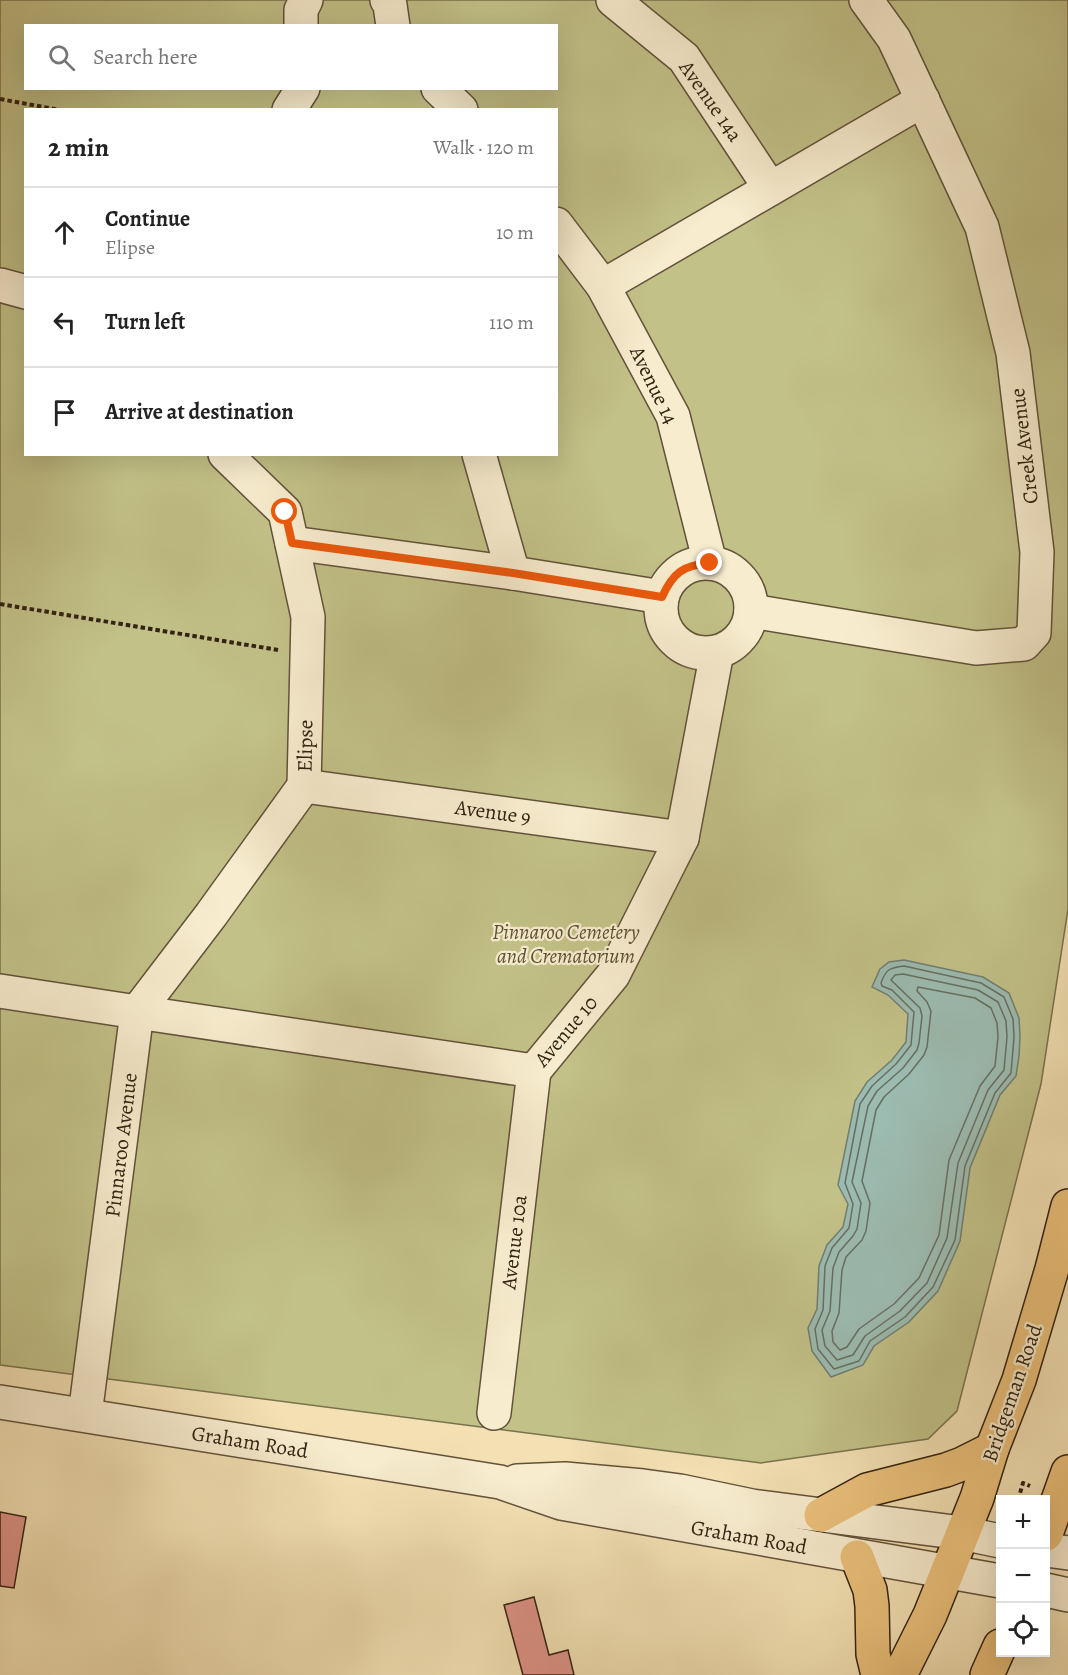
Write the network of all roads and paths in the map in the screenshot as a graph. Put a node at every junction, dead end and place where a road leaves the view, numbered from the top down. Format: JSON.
{"nodes":[{"id":1,"x":306,"y":0,"type":"edge"},
{"id":2,"x":387,"y":0,"type":"edge"},
{"id":3,"x":613,"y":0,"type":"edge"},
{"id":4,"x":866,"y":0,"type":"edge"},
{"id":5,"x":301,"y":24,"type":"edge"},
{"id":6,"x":393,"y":24,"type":"edge"},
{"id":7,"x":302,"y":90,"type":"edge"},
{"id":8,"x":440,"y":90,"type":"edge"},
{"id":9,"x":0,"y":99,"type":"edge"},
{"id":10,"x":923,"y":100,"type":"junction"},
{"id":11,"x":49,"y":108,"type":"edge"},
{"id":12,"x":290,"y":108,"type":"edge"},
{"id":13,"x":459,"y":108,"type":"edge"},
{"id":14,"x":770,"y":188,"type":"junction"},
{"id":15,"x":558,"y":227,"type":"edge"},
{"id":16,"x":0,"y":285,"type":"edge"},
{"id":17,"x":603,"y":285,"type":"junction"},
{"id":18,"x":24,"y":291,"type":"edge"},
{"id":19,"x":227,"y":456,"type":"edge"},
{"id":20,"x":480,"y":456,"type":"edge"},
{"id":21,"x":292,"y":543,"type":"junction"},
{"id":22,"x":710,"y":563,"type":"junction"},
{"id":23,"x":513,"y":573,"type":"junction"},
{"id":24,"x":662,"y":597,"type":"junction"},
{"id":25,"x":0,"y":604,"type":"edge"},
{"id":26,"x":752,"y":611,"type":"junction"},
{"id":27,"x":717,"y":652,"type":"junction"},
{"id":28,"x":307,"y":654,"type":"junction"},
{"id":29,"x":304,"y":786,"type":"junction"},
{"id":30,"x":682,"y":838,"type":"junction"},
{"id":31,"x":0,"y":991,"type":"edge"},
{"id":32,"x":138,"y":1012,"type":"junction"},
{"id":33,"x":534,"y":1071,"type":"junction"},
{"id":34,"x":1068,"y":1206,"type":"edge"},
{"id":35,"x":0,"y":1402,"type":"edge"},
{"id":36,"x":494,"y":1413,"type":"dead end"},
{"id":37,"x":85,"y":1415,"type":"junction"},
{"id":38,"x":992,"y":1449,"type":"junction"},
{"id":39,"x":1068,"y":1472,"type":"edge"},
{"id":40,"x":500,"y":1482,"type":"junction"},
{"id":41,"x":1030,"y":1486,"type":"dead end"},
{"id":42,"x":1019,"y":1495,"type":"edge"},
{"id":43,"x":821,"y":1515,"type":"junction"},
{"id":44,"x":1050,"y":1523,"type":"edge"},
{"id":45,"x":962,"y":1533,"type":"junction"},
{"id":46,"x":996,"y":1540,"type":"edge"},
{"id":47,"x":1050,"y":1551,"type":"edge"},
{"id":48,"x":1068,"y":1553,"type":"edge"},
{"id":49,"x":857,"y":1557,"type":"junction"},
{"id":50,"x":948,"y":1571,"type":"junction"},
{"id":51,"x":996,"y":1580,"type":"edge"},
{"id":52,"x":1050,"y":1591,"type":"edge"},
{"id":53,"x":1068,"y":1594,"type":"edge"},
{"id":54,"x":996,"y":1655,"type":"edge"},
{"id":55,"x":878,"y":1675,"type":"edge"},
{"id":56,"x":900,"y":1675,"type":"edge"},
{"id":57,"x":987,"y":1675,"type":"edge"}],
"edges":[{"from":1,"to":5,"type":"street"},
{"from":2,"to":6,"type":"street"},
{"from":3,"to":14,"type":"street","name":"Avenue 14a"},
{"from":4,"to":10,"type":"street","name":"Creek Avenue"},
{"from":7,"to":12,"type":"street"},
{"from":8,"to":13,"type":"street"},
{"from":9,"to":11,"type":"path"},
{"from":10,"to":14,"type":"street"},
{"from":10,"to":26,"type":"street","name":"Creek Avenue"},
{"from":14,"to":17,"type":"street"},
{"from":15,"to":17,"type":"street","name":"Avenue 14"},
{"from":16,"to":18,"type":"street"},
{"from":17,"to":22,"type":"street","name":"Avenue 14"},
{"from":19,"to":21,"type":"street","name":"Elipse"},
{"from":20,"to":23,"type":"street"},
{"from":21,"to":23,"type":"street"},
{"from":21,"to":28,"type":"street","name":"Elipse"},
{"from":22,"to":24,"type":"street"},
{"from":22,"to":26,"type":"street"},
{"from":23,"to":24,"type":"street"},
{"from":24,"to":27,"type":"street"},
{"from":25,"to":28,"type":"path"},
{"from":26,"to":27,"type":"street"},
{"from":27,"to":30,"type":"street","name":"Avenue 10"},
{"from":28,"to":29,"type":"street","name":"Elipse"},
{"from":29,"to":30,"type":"street","name":"Avenue 9"},
{"from":29,"to":32,"type":"street","name":"Elipse"},
{"from":30,"to":33,"type":"street","name":"Avenue 10"},
{"from":31,"to":32,"type":"street"},
{"from":32,"to":33,"type":"street","name":"Avenue 10"},
{"from":32,"to":37,"type":"street","name":"Pinnaroo Avenue"},
{"from":33,"to":36,"type":"street","name":"Avenue 10a"},
{"from":34,"to":38,"type":"main road","name":"Bridgeman Road"},
{"from":35,"to":37,"type":"street","name":"Graham Road"},
{"from":37,"to":40,"type":"street","name":"Graham Road"},
{"from":38,"to":43,"type":"main road"},
{"from":38,"to":45,"type":"main road","name":"Bridgeman Road"},
{"from":39,"to":44,"type":"main road"},
{"from":40,"to":43,"type":"street","name":"Graham Road"},
{"from":40,"to":49,"type":"street","name":"Graham Road"},
{"from":41,"to":42,"type":"path"},
{"from":43,"to":45,"type":"street","name":"Graham Road"},
{"from":45,"to":46,"type":"street","name":"Graham Road"},
{"from":45,"to":50,"type":"main road","name":"Bridgeman Road"},
{"from":47,"to":48,"type":"street"},
{"from":49,"to":50,"type":"street","name":"Graham Road"},
{"from":49,"to":55,"type":"main road"},
{"from":50,"to":51,"type":"street","name":"Graham Road"},
{"from":50,"to":56,"type":"main road","name":"Bridgeman Road"},
{"from":52,"to":53,"type":"street"},
{"from":54,"to":57,"type":"main road"}]}
